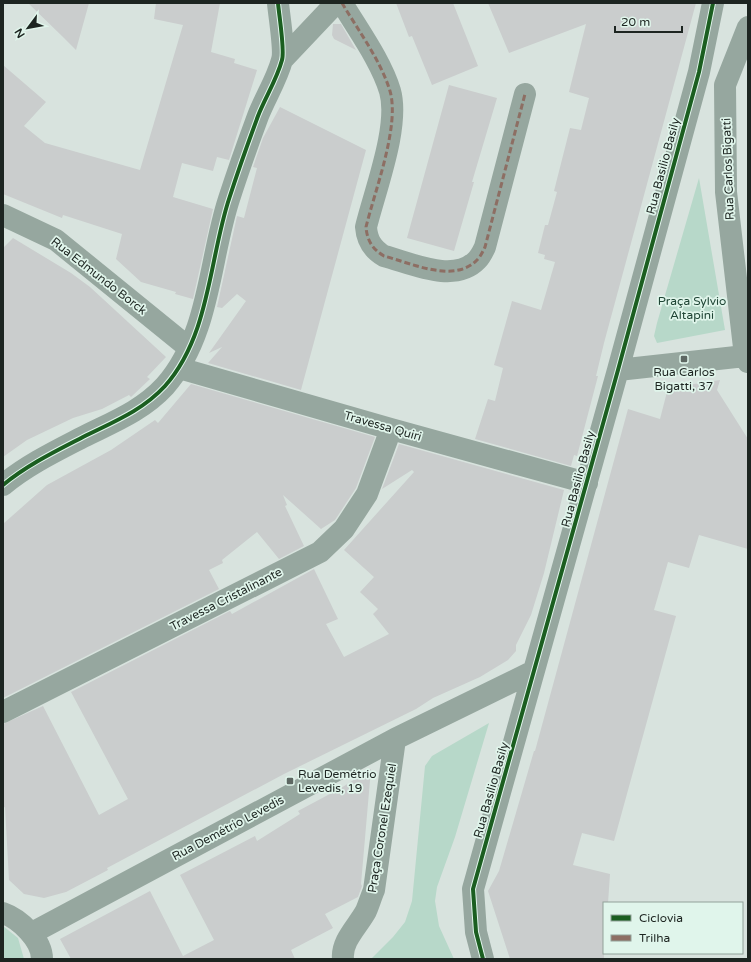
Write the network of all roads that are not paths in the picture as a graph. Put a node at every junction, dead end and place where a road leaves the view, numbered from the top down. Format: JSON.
{"nodes":[{"id":1,"x":278,"y":3,"type":"edge"},
{"id":2,"x":336,"y":3,"type":"edge"},
{"id":3,"x":342,"y":3,"type":"edge"},
{"id":4,"x":713,"y":3,"type":"edge"},
{"id":5,"x":748,"y":27,"type":"edge"},
{"id":6,"x":283,"y":59,"type":"junction"},
{"id":7,"x":699,"y":72,"type":"junction"},
{"id":8,"x":725,"y":85,"type":"junction"},
{"id":9,"x":524,"y":94,"type":"dead end"},
{"id":10,"x":3,"y":215,"type":"edge"},
{"id":11,"x":189,"y":348,"type":"junction"},
{"id":12,"x":747,"y":359,"type":"edge"},
{"id":13,"x":179,"y":368,"type":"junction"},
{"id":14,"x":618,"y":370,"type":"junction"},
{"id":15,"x":391,"y":429,"type":"junction"},
{"id":16,"x":587,"y":483,"type":"junction"},
{"id":17,"x":3,"y":485,"type":"edge"},
{"id":18,"x":532,"y":672,"type":"junction"},
{"id":19,"x":3,"y":712,"type":"edge"},
{"id":20,"x":395,"y":739,"type":"junction"},
{"id":21,"x":3,"y":913,"type":"edge"},
{"id":22,"x":32,"y":933,"type":"junction"},
{"id":23,"x":42,"y":959,"type":"edge"},
{"id":24,"x":343,"y":959,"type":"edge"},
{"id":25,"x":483,"y":959,"type":"edge"}],
"edges":[{"from":1,"to":6,"type":"street"},
{"from":2,"to":6,"type":"street"},
{"from":3,"to":9,"type":"street"},
{"from":4,"to":7,"type":"street","name":"Rua Basilio Basily"},
{"from":5,"to":8,"type":"street","name":"Rua Carlos Bigatti"},
{"from":6,"to":11,"type":"street"},
{"from":7,"to":8,"type":"street"},
{"from":7,"to":14,"type":"street","name":"Rua Basilio Basily"},
{"from":8,"to":12,"type":"street","name":"Rua Carlos Bigatti"},
{"from":10,"to":11,"type":"street","name":"Rua Edmundo Borck"},
{"from":11,"to":13,"type":"street"},
{"from":12,"to":14,"type":"street"},
{"from":13,"to":15,"type":"street","name":"Travessa Quiri"},
{"from":13,"to":17,"type":"street"},
{"from":14,"to":16,"type":"street","name":"Rua Basilio Basily"},
{"from":15,"to":16,"type":"street","name":"Travessa Quiri"},
{"from":15,"to":19,"type":"street","name":"Travessa Cristalinante"},
{"from":16,"to":18,"type":"street","name":"Rua Basilio Basily"},
{"from":18,"to":20,"type":"street","name":"Rua Demétrio Levedis"},
{"from":18,"to":25,"type":"street","name":"Rua Basilio Basily"},
{"from":20,"to":22,"type":"street","name":"Rua Demétrio Levedis"},
{"from":20,"to":24,"type":"street","name":"Praça Coronel Ezequiel"},
{"from":21,"to":22,"type":"street"},
{"from":22,"to":23,"type":"street"}]}
